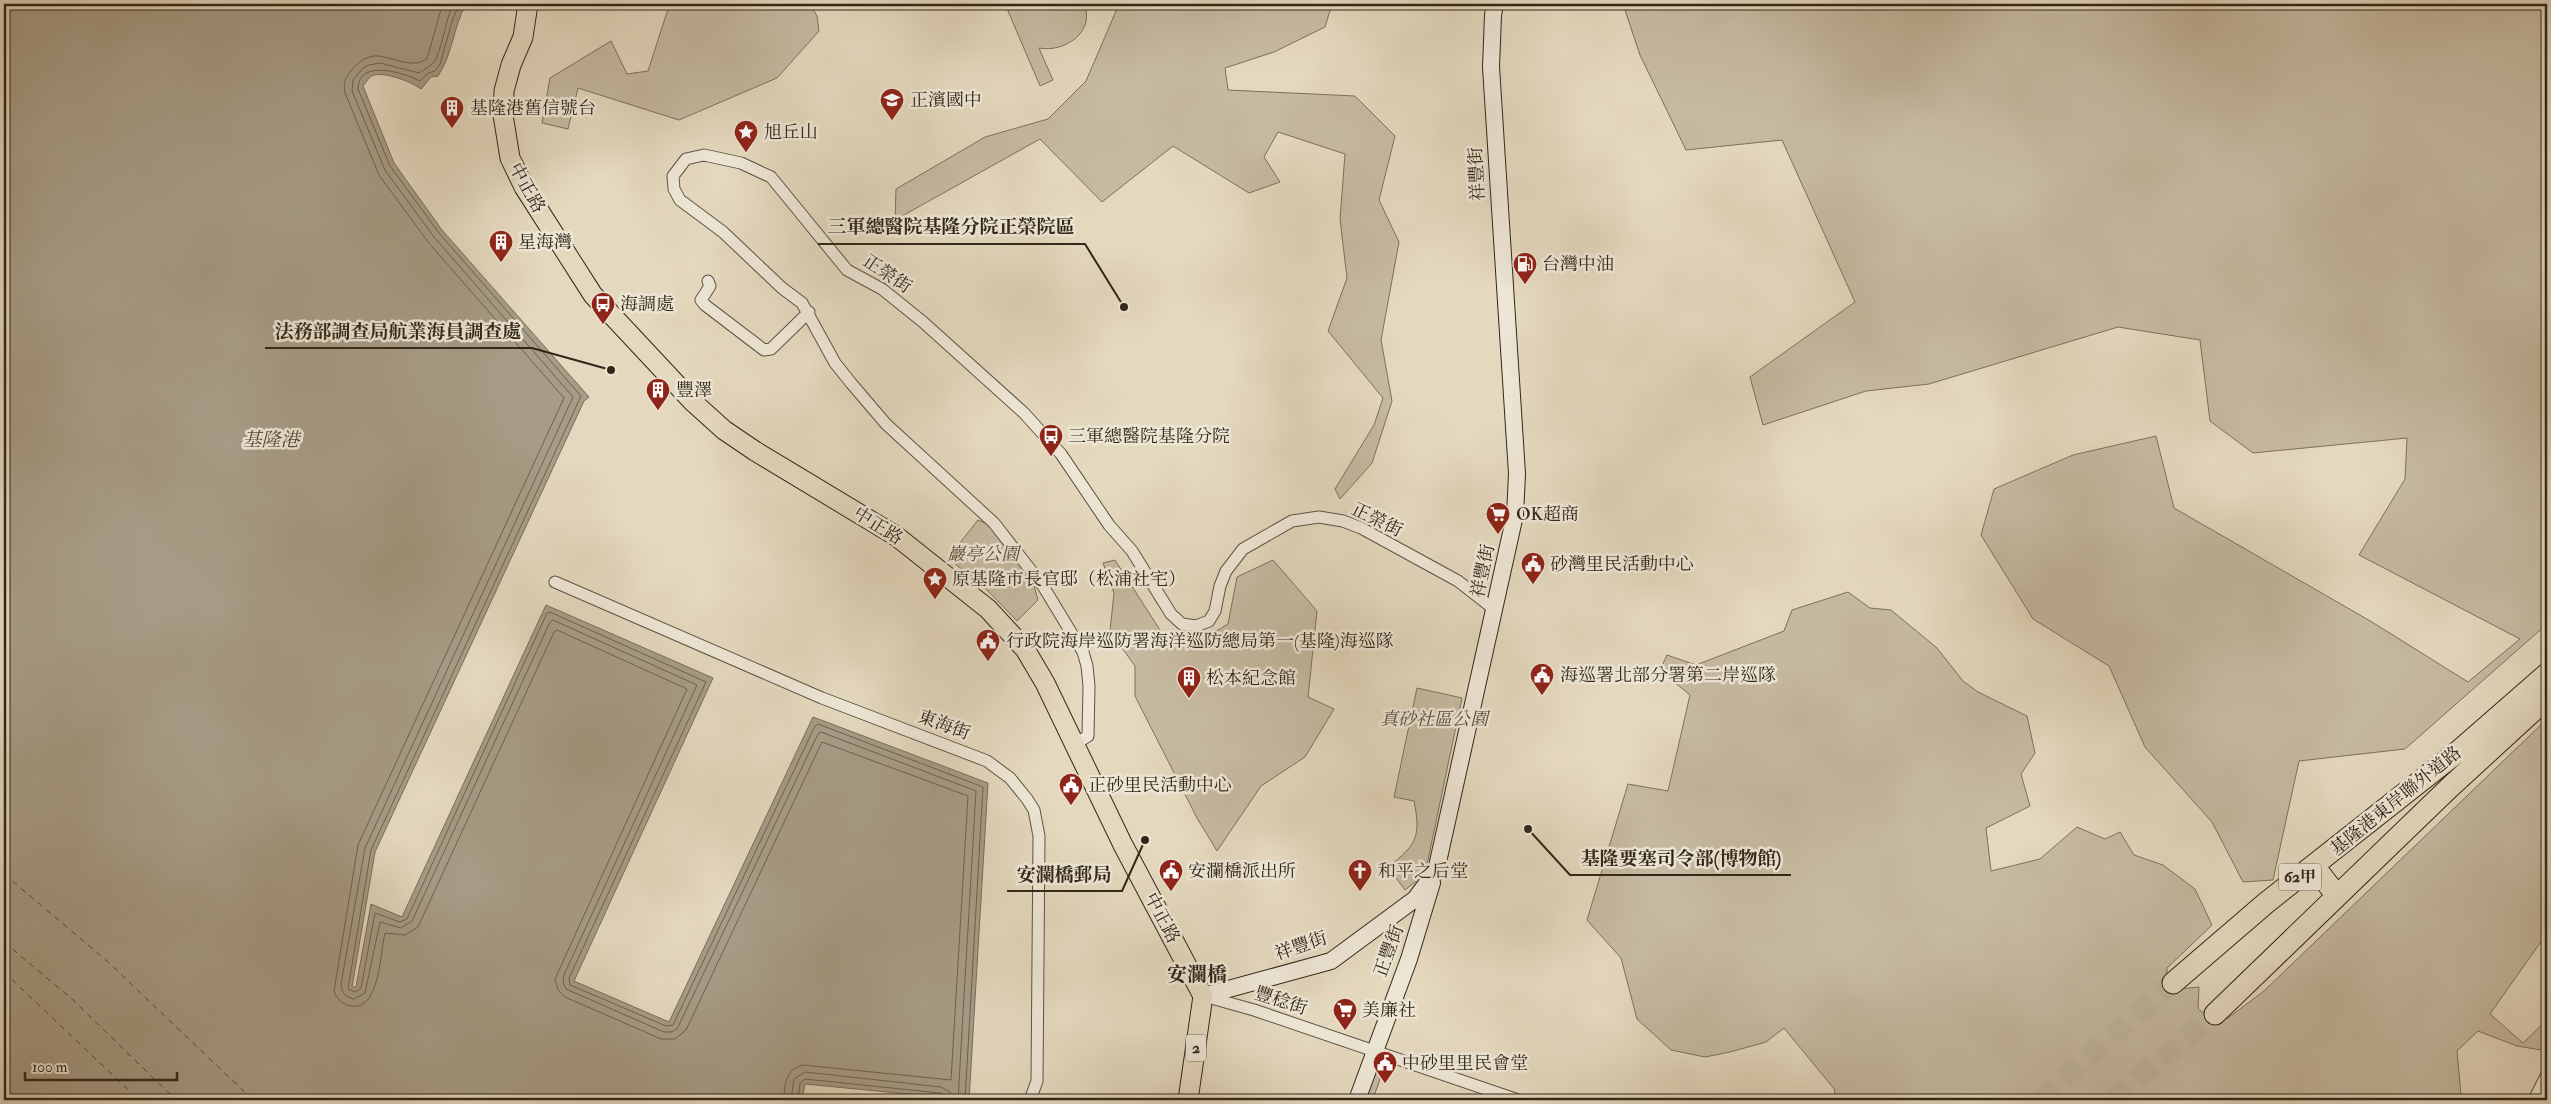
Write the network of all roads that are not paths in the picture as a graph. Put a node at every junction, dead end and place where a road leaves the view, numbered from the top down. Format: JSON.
{"nodes":[{"id":1,"x":528,"y":4,"type":"edge"},
{"id":2,"x":1495,"y":4,"type":"edge"},
{"id":3,"x":708,"y":281,"type":"dead end"},
{"id":4,"x":808,"y":312,"type":"junction"},
{"id":5,"x":556,"y":582,"type":"dead end"},
{"id":6,"x":1495,"y":610,"type":"junction"},
{"id":7,"x":2547,"y":674,"type":"edge"},
{"id":8,"x":2547,"y":698,"type":"edge"},
{"id":9,"x":1076,"y":744,"type":"junction"},
{"id":10,"x":2314,"y":866,"type":"junction"},
{"id":11,"x":1436,"y":871,"type":"junction"},
{"id":12,"x":2337,"y":896,"type":"junction"},
{"id":13,"x":1403,"y":908,"type":"junction"},
{"id":14,"x":1420,"y":924,"type":"junction"},
{"id":15,"x":2173,"y":983,"type":"tunnel mouth"},
{"id":16,"x":1203,"y":996,"type":"junction"},
{"id":17,"x":2215,"y":1014,"type":"tunnel mouth"},
{"id":18,"x":1374,"y":1050,"type":"junction"},
{"id":19,"x":2547,"y":1074,"type":"edge"},
{"id":20,"x":1030,"y":1100,"type":"edge"},
{"id":21,"x":1188,"y":1100,"type":"edge"},
{"id":22,"x":1357,"y":1100,"type":"edge"},
{"id":23,"x":1518,"y":1100,"type":"edge"},
{"id":24,"x":2534,"y":1100,"type":"edge"}],
"edges":[{"from":1,"to":9,"type":"main road","name":"中正路"},
{"from":2,"to":6,"type":"street","name":"祥豐街"},
{"from":3,"to":4,"type":"street"},
{"from":4,"to":6,"type":"street","name":"正榮街"},
{"from":4,"to":9,"type":"street","name":"正榮街"},
{"from":5,"to":20,"type":"street","name":"東海街"},
{"from":6,"to":11,"type":"street","name":"祥豐街"},
{"from":7,"to":10,"type":"highway","name":"基隆港東岸聯外道路","number":"62甲"},
{"from":8,"to":12,"type":"highway","name":"基隆港東岸聯外道路","number":"62甲"},
{"from":9,"to":16,"type":"main road","name":"中正路"},
{"from":10,"to":12,"type":"highway"},
{"from":10,"to":15,"type":"highway","name":"基隆港東岸聯外道路","number":"62甲"},
{"from":11,"to":13,"type":"street","name":"祥豐街"},
{"from":11,"to":14,"type":"street","name":"正豐街"},
{"from":12,"to":17,"type":"highway","name":"基隆港東岸聯外道路","number":"62甲"},
{"from":13,"to":14,"type":"street"},
{"from":13,"to":16,"type":"street","name":"祥豐街"},
{"from":14,"to":18,"type":"street","name":"正豐街"},
{"from":16,"to":18,"type":"street","name":"豐稔街"},
{"from":16,"to":21,"type":"main road","number":"2"},
{"from":18,"to":22,"type":"street","name":"正豐街"},
{"from":18,"to":23,"type":"street","name":"豐稔街"},
{"from":19,"to":24,"type":"street"}]}
